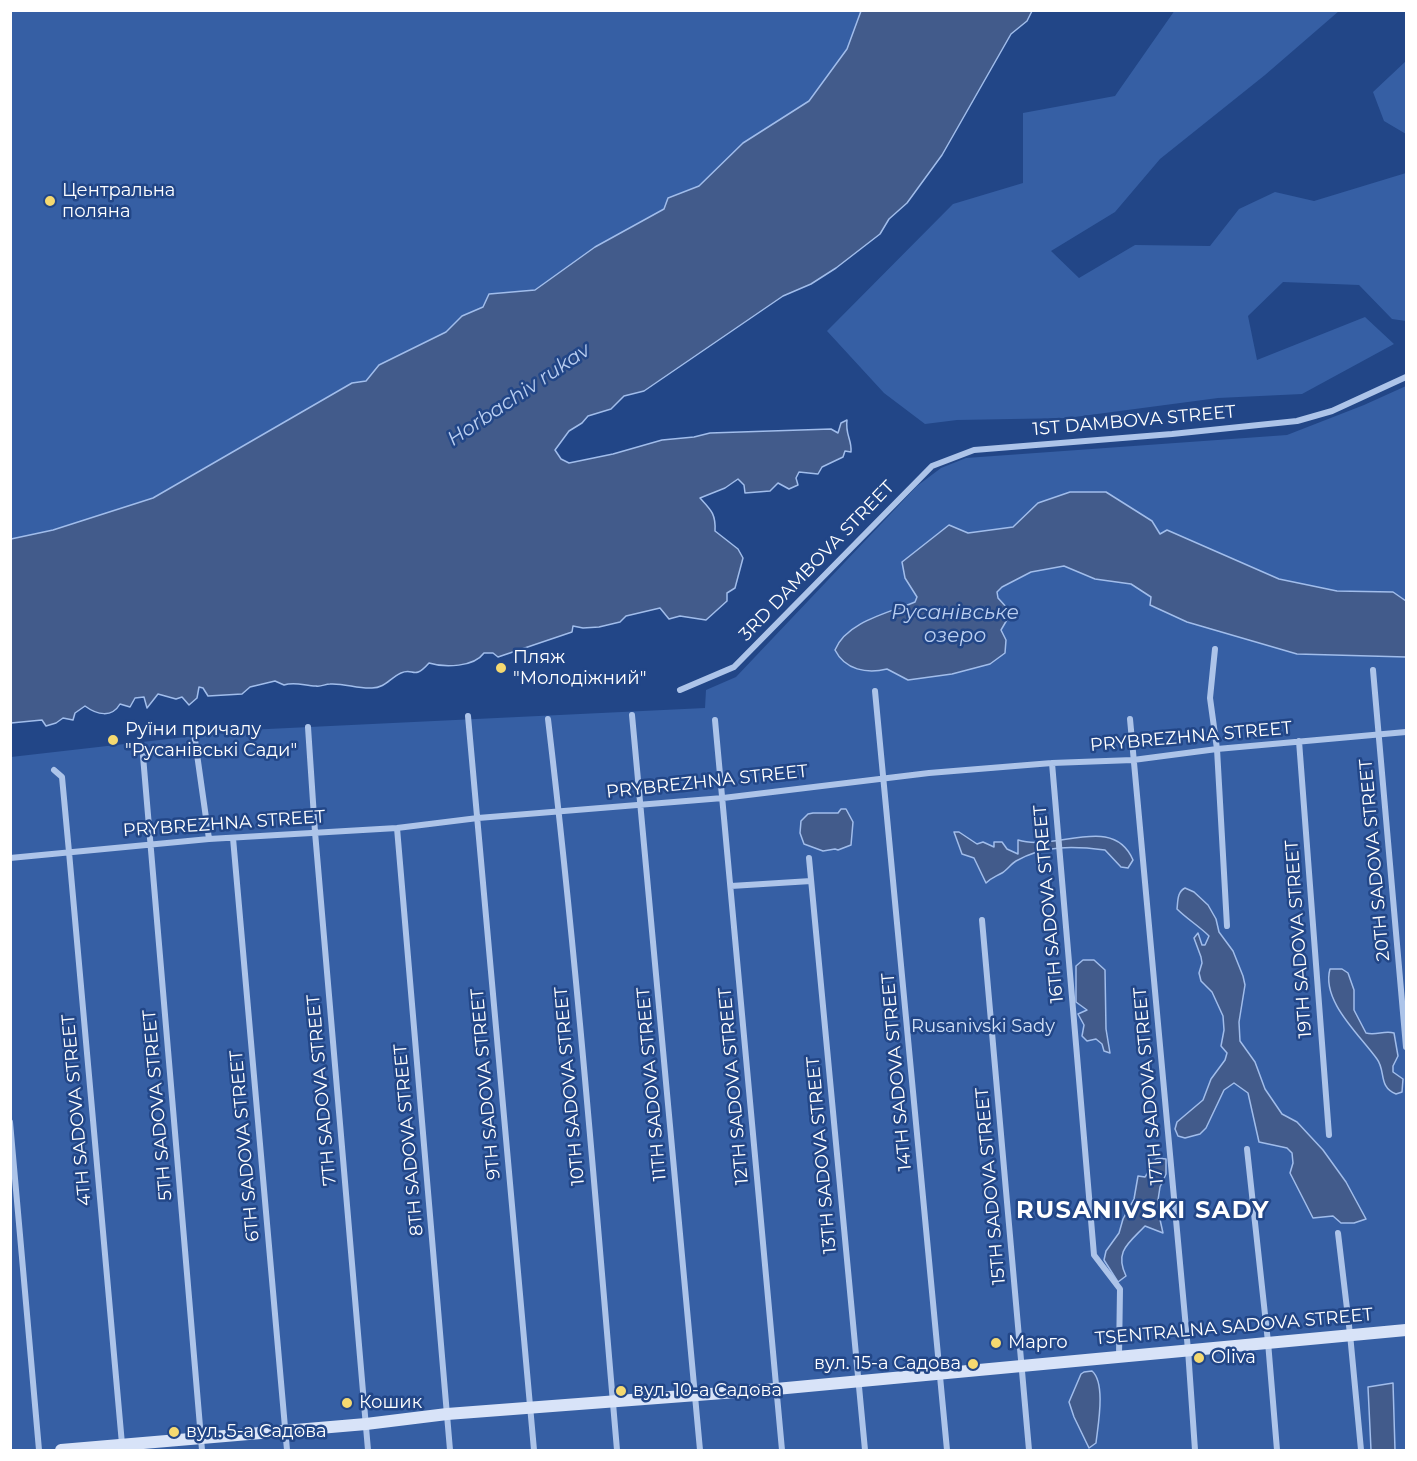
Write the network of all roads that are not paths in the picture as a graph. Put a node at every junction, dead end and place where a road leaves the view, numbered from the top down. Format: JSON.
{"nodes":[{"id":1,"x":1407,"y":377,"type":"edge"},
{"id":2,"x":974,"y":450,"type":"joint"},
{"id":3,"x":1215,"y":649,"type":"dead end"},
{"id":4,"x":1373,"y":670,"type":"dead end"},
{"id":5,"x":680,"y":690,"type":"dead end"},
{"id":6,"x":875,"y":691,"type":"dead end"},
{"id":7,"x":468,"y":716,"type":"dead end"},
{"id":8,"x":632,"y":716,"type":"dead end"},
{"id":9,"x":548,"y":719,"type":"dead end"},
{"id":10,"x":1130,"y":719,"type":"dead end"},
{"id":11,"x":715,"y":720,"type":"dead end"},
{"id":12,"x":308,"y":727,"type":"dead end"},
{"id":13,"x":1407,"y":732,"type":"edge"},
{"id":14,"x":194,"y":733,"type":"dead end"},
{"id":15,"x":1380,"y":735,"type":"junction"},
{"id":16,"x":1299,"y":741,"type":"junction"},
{"id":17,"x":1217,"y":749,"type":"junction"},
{"id":18,"x":143,"y":756,"type":"dead end"},
{"id":19,"x":1133,"y":760,"type":"junction"},
{"id":20,"x":1052,"y":763,"type":"junction"},
{"id":21,"x":54,"y":770,"type":"dead end"},
{"id":22,"x":884,"y":778,"type":"junction"},
{"id":23,"x":723,"y":798,"type":"junction"},
{"id":24,"x":641,"y":805,"type":"junction"},
{"id":25,"x":559,"y":811,"type":"junction"},
{"id":26,"x":478,"y":818,"type":"junction"},
{"id":27,"x":398,"y":828,"type":"junction"},
{"id":28,"x":315,"y":832,"type":"junction"},
{"id":29,"x":233,"y":838,"type":"junction"},
{"id":30,"x":209,"y":839,"type":"junction"},
{"id":31,"x":151,"y":844,"type":"junction"},
{"id":32,"x":69,"y":852,"type":"junction"},
{"id":33,"x":10,"y":858,"type":"edge"},
{"id":34,"x":809,"y":858,"type":"dead end"},
{"id":35,"x":811,"y":881,"type":"junction"},
{"id":36,"x":731,"y":886,"type":"junction"},
{"id":37,"x":982,"y":920,"type":"dead end"},
{"id":38,"x":1227,"y":926,"type":"dead end"},
{"id":39,"x":1407,"y":1047,"type":"edge"},
{"id":40,"x":10,"y":1122,"type":"edge"},
{"id":41,"x":1329,"y":1135,"type":"dead end"},
{"id":42,"x":1247,"y":1149,"type":"dead end"},
{"id":43,"x":1338,"y":1233,"type":"dead end"},
{"id":44,"x":1407,"y":1330,"type":"edge"},
{"id":45,"x":1350,"y":1334,"type":"junction"},
{"id":46,"x":1268,"y":1342,"type":"junction"},
{"id":47,"x":1188,"y":1350,"type":"junction"},
{"id":48,"x":1119,"y":1356,"type":"junction"},
{"id":49,"x":1022,"y":1365,"type":"junction"},
{"id":50,"x":940,"y":1373,"type":"junction"},
{"id":51,"x":858,"y":1381,"type":"junction"},
{"id":52,"x":776,"y":1389,"type":"junction"},
{"id":53,"x":695,"y":1394,"type":"junction"},
{"id":54,"x":613,"y":1401,"type":"junction"},
{"id":55,"x":530,"y":1407,"type":"junction"},
{"id":56,"x":447,"y":1414,"type":"junction"},
{"id":57,"x":366,"y":1424,"type":"junction"},
{"id":58,"x":285,"y":1432,"type":"junction"},
{"id":59,"x":202,"y":1445,"type":"edge"},
{"id":60,"x":122,"y":1448,"type":"edge"},
{"id":61,"x":39,"y":1450,"type":"edge"},
{"id":62,"x":61,"y":1450,"type":"edge"},
{"id":63,"x":287,"y":1450,"type":"edge"},
{"id":64,"x":368,"y":1450,"type":"edge"},
{"id":65,"x":450,"y":1450,"type":"edge"},
{"id":66,"x":534,"y":1450,"type":"edge"},
{"id":67,"x":617,"y":1450,"type":"edge"},
{"id":68,"x":700,"y":1450,"type":"edge"},
{"id":69,"x":782,"y":1450,"type":"edge"},
{"id":70,"x":864,"y":1450,"type":"edge"},
{"id":71,"x":947,"y":1450,"type":"edge"},
{"id":72,"x":1029,"y":1450,"type":"edge"},
{"id":73,"x":1195,"y":1450,"type":"edge"},
{"id":74,"x":1277,"y":1450,"type":"edge"},
{"id":75,"x":1361,"y":1450,"type":"edge"}],
"edges":[{"from":1,"to":2,"type":"street","name":"1ST DAMBOVA STREET"},
{"from":2,"to":5,"type":"street","name":"3RD DAMBOVA STREET"},
{"from":3,"to":17,"type":"street"},
{"from":4,"to":15,"type":"street","name":"20TH SADOVA STREET"},
{"from":6,"to":22,"type":"street","name":"14TH SADOVA STREET"},
{"from":7,"to":26,"type":"street","name":"9TH SADOVA STREET"},
{"from":8,"to":24,"type":"street","name":"11TH SADOVA STREET"},
{"from":9,"to":25,"type":"street","name":"10TH SADOVA STREET"},
{"from":10,"to":19,"type":"street","name":"17TH SADOVA STREET"},
{"from":11,"to":23,"type":"street","name":"12TH SADOVA STREET"},
{"from":12,"to":28,"type":"street","name":"7TH SADOVA STREET"},
{"from":13,"to":15,"type":"street","name":"PRYBREZHNA STREET"},
{"from":14,"to":30,"type":"street"},
{"from":15,"to":16,"type":"street","name":"PRYBREZHNA STREET"},
{"from":15,"to":39,"type":"street","name":"20TH SADOVA STREET"},
{"from":16,"to":17,"type":"street","name":"PRYBREZHNA STREET"},
{"from":16,"to":41,"type":"street","name":"19TH SADOVA STREET"},
{"from":17,"to":19,"type":"street","name":"PRYBREZHNA STREET"},
{"from":17,"to":38,"type":"street"},
{"from":18,"to":31,"type":"street","name":"5TH SADOVA STREET"},
{"from":19,"to":20,"type":"street","name":"PRYBREZHNA STREET"},
{"from":19,"to":47,"type":"street","name":"17TH SADOVA STREET"},
{"from":20,"to":22,"type":"street","name":"PRYBREZHNA STREET"},
{"from":20,"to":48,"type":"street","name":"16TH SADOVA STREET"},
{"from":21,"to":32,"type":"street","name":"4TH SADOVA STREET"},
{"from":22,"to":23,"type":"street","name":"PRYBREZHNA STREET"},
{"from":22,"to":50,"type":"street","name":"14TH SADOVA STREET"},
{"from":23,"to":24,"type":"street","name":"PRYBREZHNA STREET"},
{"from":23,"to":36,"type":"street","name":"12TH SADOVA STREET"},
{"from":24,"to":25,"type":"street","name":"PRYBREZHNA STREET"},
{"from":24,"to":53,"type":"street","name":"11TH SADOVA STREET"},
{"from":25,"to":26,"type":"street","name":"PRYBREZHNA STREET"},
{"from":25,"to":54,"type":"street","name":"10TH SADOVA STREET"},
{"from":26,"to":27,"type":"street","name":"PRYBREZHNA STREET"},
{"from":26,"to":55,"type":"street","name":"9TH SADOVA STREET"},
{"from":27,"to":28,"type":"street","name":"PRYBREZHNA STREET"},
{"from":27,"to":56,"type":"street","name":"8TH SADOVA STREET"},
{"from":28,"to":29,"type":"street","name":"PRYBREZHNA STREET"},
{"from":28,"to":57,"type":"street","name":"7TH SADOVA STREET"},
{"from":29,"to":30,"type":"street","name":"PRYBREZHNA STREET"},
{"from":29,"to":58,"type":"street","name":"6TH SADOVA STREET"},
{"from":30,"to":31,"type":"street","name":"PRYBREZHNA STREET"},
{"from":31,"to":32,"type":"street","name":"PRYBREZHNA STREET"},
{"from":31,"to":59,"type":"street","name":"5TH SADOVA STREET"},
{"from":32,"to":33,"type":"street","name":"PRYBREZHNA STREET"},
{"from":32,"to":60,"type":"street","name":"4TH SADOVA STREET"},
{"from":34,"to":35,"type":"street","name":"13TH SADOVA STREET"},
{"from":35,"to":36,"type":"street"},
{"from":35,"to":51,"type":"street","name":"13TH SADOVA STREET"},
{"from":36,"to":52,"type":"street","name":"12TH SADOVA STREET"},
{"from":37,"to":49,"type":"street","name":"15TH SADOVA STREET"},
{"from":40,"to":61,"type":"street"},
{"from":42,"to":46,"type":"street"},
{"from":43,"to":45,"type":"street"},
{"from":44,"to":45,"type":"main road","name":"TSENTRALNA SADOVA STREET"},
{"from":45,"to":46,"type":"main road","name":"TSENTRALNA SADOVA STREET"},
{"from":45,"to":75,"type":"street"},
{"from":46,"to":47,"type":"main road","name":"TSENTRALNA SADOVA STREET"},
{"from":46,"to":74,"type":"street"},
{"from":47,"to":48,"type":"main road","name":"TSENTRALNA SADOVA STREET"},
{"from":47,"to":73,"type":"street","name":"17TH SADOVA STREET"},
{"from":48,"to":49,"type":"main road","name":"TSENTRALNA SADOVA STREET"},
{"from":49,"to":50,"type":"main road","name":"TSENTRALNA SADOVA STREET"},
{"from":49,"to":72,"type":"street","name":"15TH SADOVA STREET"},
{"from":50,"to":51,"type":"main road","name":"TSENTRALNA SADOVA STREET"},
{"from":50,"to":71,"type":"street","name":"14TH SADOVA STREET"},
{"from":51,"to":52,"type":"main road","name":"TSENTRALNA SADOVA STREET"},
{"from":51,"to":70,"type":"street","name":"13TH SADOVA STREET"},
{"from":52,"to":53,"type":"main road","name":"TSENTRALNA SADOVA STREET"},
{"from":52,"to":69,"type":"street","name":"12TH SADOVA STREET"},
{"from":53,"to":54,"type":"main road","name":"TSENTRALNA SADOVA STREET"},
{"from":53,"to":68,"type":"street","name":"11TH SADOVA STREET"},
{"from":54,"to":55,"type":"main road","name":"TSENTRALNA SADOVA STREET"},
{"from":54,"to":67,"type":"street","name":"10TH SADOVA STREET"},
{"from":55,"to":56,"type":"main road","name":"TSENTRALNA SADOVA STREET"},
{"from":55,"to":66,"type":"street","name":"9TH SADOVA STREET"},
{"from":56,"to":57,"type":"main road","name":"TSENTRALNA SADOVA STREET"},
{"from":56,"to":65,"type":"street","name":"8TH SADOVA STREET"},
{"from":57,"to":58,"type":"main road","name":"TSENTRALNA SADOVA STREET"},
{"from":57,"to":64,"type":"street","name":"7TH SADOVA STREET"},
{"from":58,"to":59,"type":"main road","name":"TSENTRALNA SADOVA STREET"},
{"from":58,"to":63,"type":"street","name":"6TH SADOVA STREET"},
{"from":59,"to":60,"type":"main road","name":"TSENTRALNA SADOVA STREET"},
{"from":60,"to":62,"type":"main road","name":"TSENTRALNA SADOVA STREET"}]}
